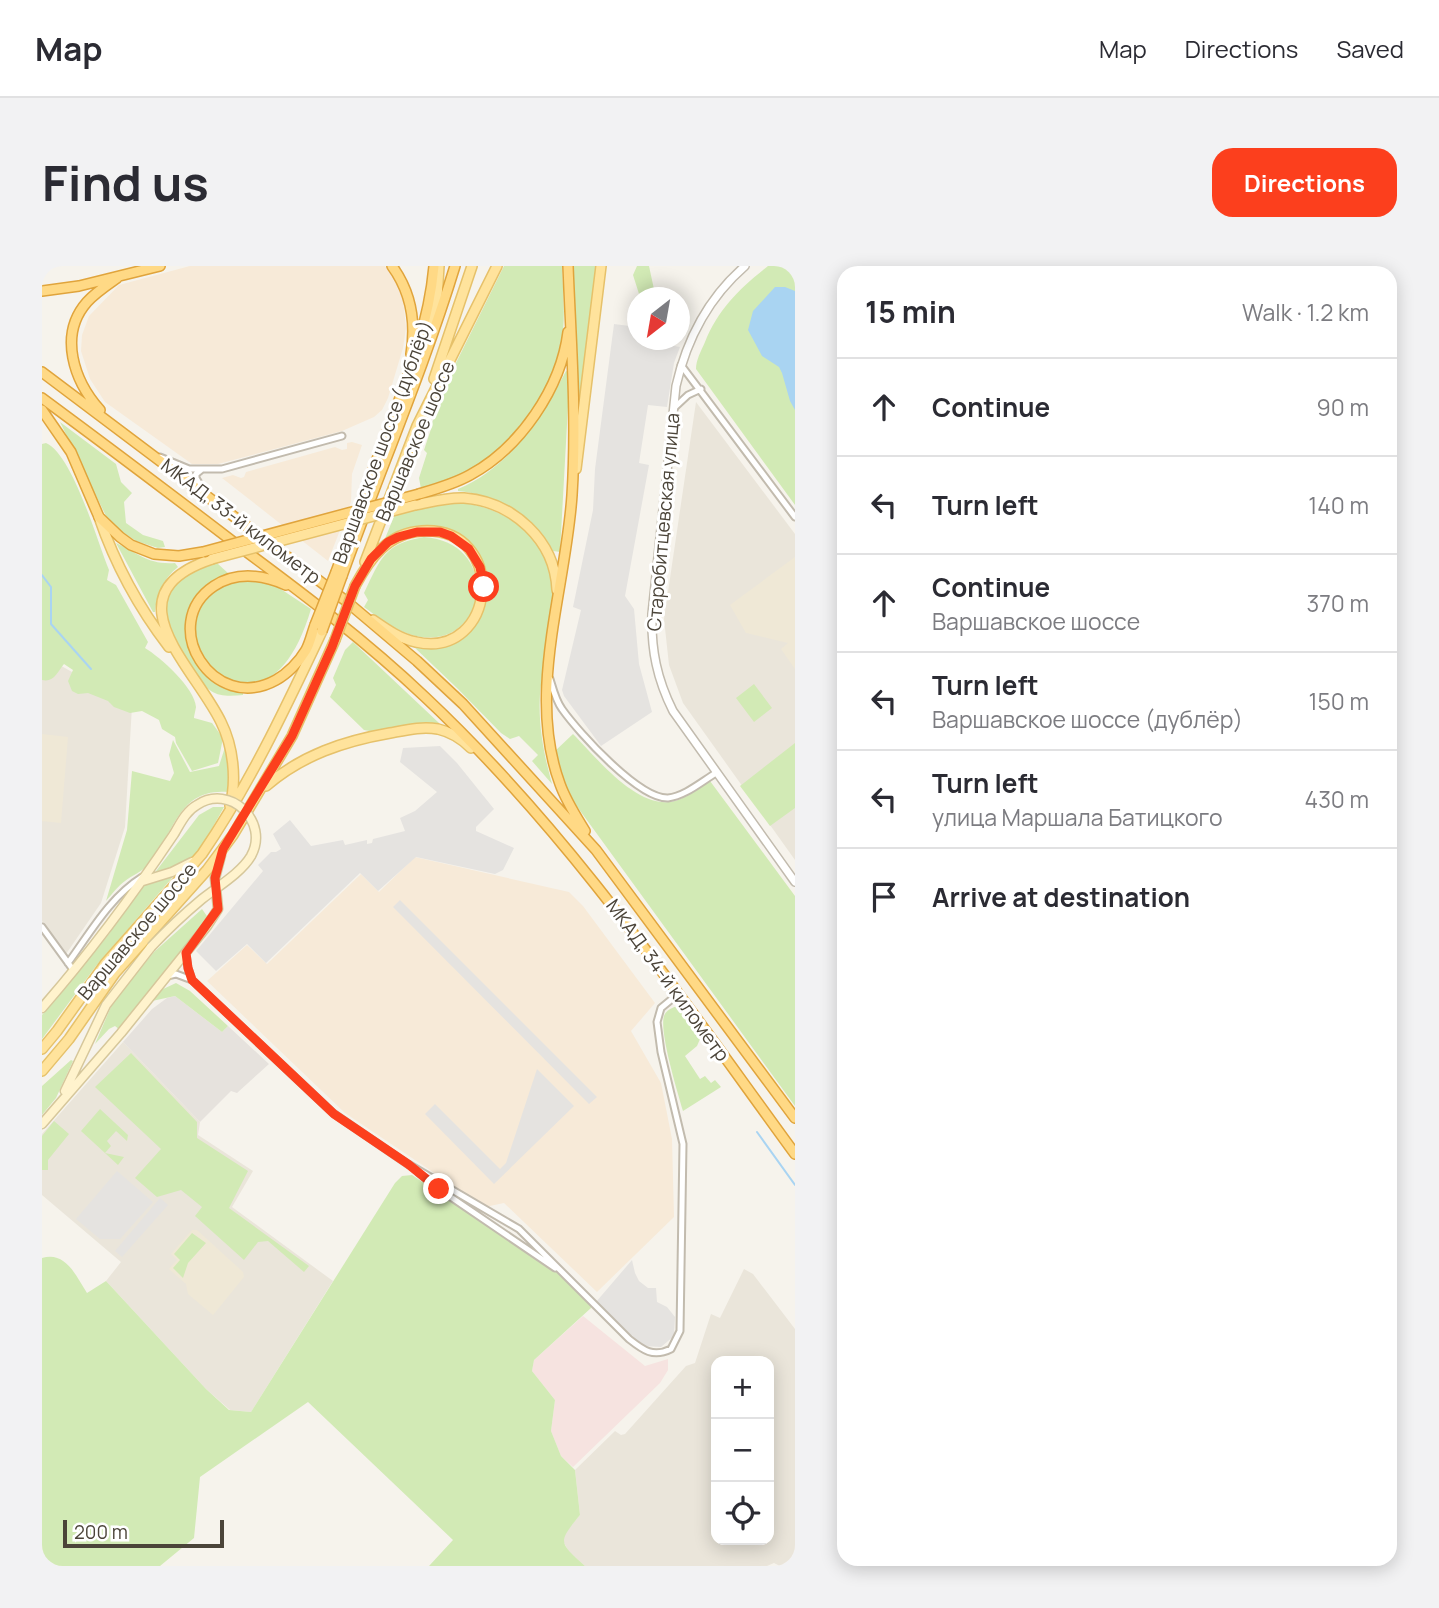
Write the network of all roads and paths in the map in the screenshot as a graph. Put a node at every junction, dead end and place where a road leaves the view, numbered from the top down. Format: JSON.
{"nodes":[{"id":1,"x":160,"y":266,"type":"edge"},
{"id":2,"x":392,"y":266,"type":"edge"},
{"id":3,"x":437,"y":266,"type":"edge"},
{"id":4,"x":455,"y":266,"type":"edge"},
{"id":5,"x":472,"y":266,"type":"edge"},
{"id":6,"x":497,"y":266,"type":"edge"},
{"id":7,"x":568,"y":266,"type":"edge"},
{"id":8,"x":601,"y":266,"type":"edge"},
{"id":9,"x":745,"y":266,"type":"edge"},
{"id":10,"x":117,"y":278,"type":"junction"},
{"id":11,"x":42,"y":290,"type":"edge"},
{"id":12,"x":569,"y":295,"type":"junction"},
{"id":13,"x":443,"y":303,"type":"junction"},
{"id":14,"x":430,"y":330,"type":"junction"},
{"id":15,"x":414,"y":358,"type":"junction"},
{"id":16,"x":681,"y":365,"type":"junction"},
{"id":17,"x":42,"y":372,"type":"edge"},
{"id":18,"x":412,"y":378,"type":"junction"},
{"id":19,"x":701,"y":389,"type":"junction"},
{"id":20,"x":42,"y":398,"type":"edge"},
{"id":21,"x":674,"y":408,"type":"junction"},
{"id":22,"x":42,"y":410,"type":"edge"},
{"id":23,"x":417,"y":426,"type":"junction"},
{"id":24,"x":342,"y":436,"type":"dead end"},
{"id":25,"x":132,"y":440,"type":"junction"},
{"id":26,"x":143,"y":447,"type":"junction"},
{"id":27,"x":204,"y":469,"type":"junction"},
{"id":28,"x":572,"y":491,"type":"junction"},
{"id":29,"x":220,"y":506,"type":"junction"},
{"id":30,"x":99,"y":517,"type":"junction"},
{"id":31,"x":795,"y":517,"type":"edge"},
{"id":32,"x":355,"y":586,"type":"junction"},
{"id":33,"x":312,"y":600,"type":"junction"},
{"id":34,"x":346,"y":601,"type":"junction"},
{"id":35,"x":557,"y":609,"type":"junction"},
{"id":36,"x":319,"y":628,"type":"junction"},
{"id":37,"x":306,"y":650,"type":"junction"},
{"id":38,"x":184,"y":667,"type":"junction"},
{"id":39,"x":548,"y":674,"type":"junction"},
{"id":40,"x":292,"y":695,"type":"junction"},
{"id":41,"x":562,"y":709,"type":"junction"},
{"id":42,"x":546,"y":724,"type":"junction"},
{"id":43,"x":493,"y":766,"type":"junction"},
{"id":44,"x":716,"y":773,"type":"junction"},
{"id":45,"x":260,"y":792,"type":"junction"},
{"id":46,"x":550,"y":798,"type":"joint"},
{"id":47,"x":535,"y":812,"type":"joint"},
{"id":48,"x":226,"y":816,"type":"junction"},
{"id":49,"x":223,"y":849,"type":"junction"},
{"id":50,"x":202,"y":854,"type":"junction"},
{"id":51,"x":617,"y":875,"type":"junction"},
{"id":52,"x":145,"y":877,"type":"junction"},
{"id":53,"x":795,"y":883,"type":"edge"},
{"id":54,"x":42,"y":927,"type":"edge"},
{"id":55,"x":186,"y":953,"type":"junction"},
{"id":56,"x":68,"y":963,"type":"junction"},
{"id":57,"x":74,"y":971,"type":"junction"},
{"id":58,"x":167,"y":976,"type":"junction"},
{"id":59,"x":192,"y":980,"type":"junction"},
{"id":60,"x":678,"y":994,"type":"junction"},
{"id":61,"x":42,"y":1008,"type":"edge"},
{"id":62,"x":42,"y":1049,"type":"edge"},
{"id":63,"x":42,"y":1070,"type":"edge"},
{"id":64,"x":58,"y":1106,"type":"junction"},
{"id":65,"x":795,"y":1118,"type":"edge"},
{"id":66,"x":42,"y":1124,"type":"edge"},
{"id":67,"x":795,"y":1154,"type":"edge"},
{"id":68,"x":408,"y":1164,"type":"junction"},
{"id":69,"x":563,"y":1273,"type":"junction"}],
"edges":[{"from":1,"to":10,"type":"highway"},
{"from":2,"to":18,"type":"highway"},
{"from":3,"to":14,"type":"main road","name":"Варшавское шоссе"},
{"from":3,"to":15,"type":"highway","name":"Варшавское шоссе (дублёр)"},
{"from":4,"to":13,"type":"highway"},
{"from":5,"to":23,"type":"main road"},
{"from":6,"to":23,"type":"main road","name":"Варшавское шоссе"},
{"from":7,"to":12,"type":"highway"},
{"from":8,"to":28,"type":"main road"},
{"from":9,"to":16,"type":"street","name":"Старобитцевская улица"},
{"from":10,"to":11,"type":"highway"},
{"from":10,"to":25,"type":"highway"},
{"from":12,"to":28,"type":"highway"},
{"from":12,"to":30,"type":"highway","bridge":true},
{"from":13,"to":14,"type":"street"},
{"from":13,"to":18,"type":"highway"},
{"from":14,"to":15,"type":"street"},
{"from":14,"to":18,"type":"main road","name":"Варшавское шоссе"},
{"from":15,"to":18,"type":"highway","name":"Варшавское шоссе (дублёр)"},
{"from":16,"to":19,"type":"street"},
{"from":16,"to":21,"type":"street","name":"Старобитцевская улица"},
{"from":17,"to":25,"type":"highway","name":"МКАД, 33-й километр"},
{"from":18,"to":36,"type":"highway","name":"Варшавское шоссе","bridge":true},
{"from":19,"to":21,"type":"street"},
{"from":19,"to":31,"type":"street"},
{"from":20,"to":33,"type":"highway","name":"МКАД, 33-й километр"},
{"from":21,"to":44,"type":"street","name":"Старобитцевская улица"},
{"from":22,"to":30,"type":"highway"},
{"from":23,"to":32,"type":"main road","name":"Варшавское шоссе"},
{"from":24,"to":27,"type":"street"},
{"from":25,"to":26,"type":"highway","name":"МКАД, 33-й километр"},
{"from":26,"to":27,"type":"street"},
{"from":26,"to":29,"type":"highway","name":"МКАД, 33-й километр"},
{"from":27,"to":29,"type":"street"},
{"from":28,"to":35,"type":"highway"},
{"from":29,"to":34,"type":"highway","name":"МКАД, 33-й километр"},
{"from":30,"to":38,"type":"main road"},
{"from":32,"to":34,"type":"main road"},
{"from":32,"to":45,"type":"main road","name":"Варшавское шоссе","bridge":true},
{"from":33,"to":37,"type":"highway"},
{"from":33,"to":43,"type":"highway","name":"МКАД, 33-й километр"},
{"from":34,"to":46,"type":"highway","name":"МКАД, 33-й километр"},
{"from":35,"to":38,"type":"main road","bridge":true},
{"from":35,"to":39,"type":"highway"},
{"from":36,"to":37,"type":"highway"},
{"from":36,"to":40,"type":"main road","name":"Варшавское шоссе"},
{"from":37,"to":40,"type":"main road"},
{"from":38,"to":48,"type":"main road"},
{"from":39,"to":41,"type":"street"},
{"from":39,"to":42,"type":"highway"},
{"from":40,"to":48,"type":"main road","name":"Варшавское шоссе"},
{"from":41,"to":42,"type":"street"},
{"from":41,"to":44,"type":"street"},
{"from":42,"to":51,"type":"highway"},
{"from":43,"to":45,"type":"main road"},
{"from":43,"to":47,"type":"highway","name":"МКАД, 33-й километр"},
{"from":44,"to":53,"type":"street","name":"Старобитцевская улица"},
{"from":45,"to":49,"type":"main road","name":"Варшавское шоссе"},
{"from":46,"to":51,"type":"highway","name":"МКАД, 34-й километр"},
{"from":47,"to":60,"type":"highway","name":"МКАД, 34-й километр"},
{"from":48,"to":50,"type":"main road","name":"Варшавское шоссе"},
{"from":49,"to":55,"type":"main road"},
{"from":49,"to":63,"type":"main road","name":"Варшавское шоссе"},
{"from":50,"to":52,"type":"main road"},
{"from":50,"to":62,"type":"main road","name":"Варшавское шоссе"},
{"from":51,"to":65,"type":"highway","name":"МКАД, 34-й километр"},
{"from":52,"to":56,"type":"street"},
{"from":52,"to":57,"type":"main road"},
{"from":52,"to":64,"type":"main road","bridge":true},
{"from":54,"to":56,"type":"street"},
{"from":55,"to":58,"type":"main road"},
{"from":55,"to":59,"type":"street"},
{"from":56,"to":57,"type":"street"},
{"from":57,"to":61,"type":"main road"},
{"from":58,"to":59,"type":"street"},
{"from":58,"to":64,"type":"main road"},
{"from":59,"to":68,"type":"street"},
{"from":60,"to":67,"type":"highway","name":"МКАД, 34-й километр"},
{"from":60,"to":69,"type":"street"},
{"from":64,"to":66,"type":"main road"},
{"from":68,"to":69,"type":"street"},
{"from":68,"to":69,"type":"street"}]}
